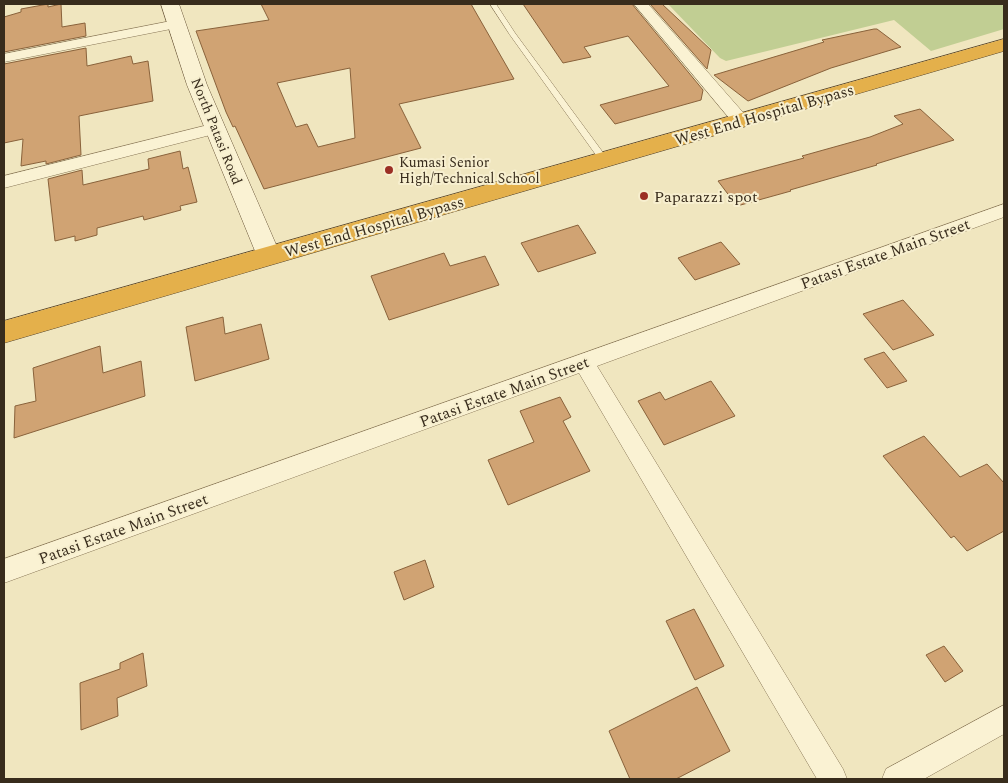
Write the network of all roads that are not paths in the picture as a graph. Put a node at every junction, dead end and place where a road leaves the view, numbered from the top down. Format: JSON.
{"nodes":[{"id":1,"x":170,"y":4,"type":"edge"},
{"id":2,"x":493,"y":4,"type":"edge"},
{"id":3,"x":642,"y":4,"type":"edge"},
{"id":4,"x":176,"y":24,"type":"junction"},
{"id":5,"x":1004,"y":45,"type":"edge"},
{"id":6,"x":4,"y":58,"type":"edge"},
{"id":7,"x":741,"y":121,"type":"junction"},
{"id":8,"x":216,"y":128,"type":"junction"},
{"id":9,"x":604,"y":160,"type":"junction"},
{"id":10,"x":4,"y":182,"type":"edge"},
{"id":11,"x":1004,"y":210,"type":"edge"},
{"id":12,"x":269,"y":256,"type":"junction"},
{"id":13,"x":4,"y":332,"type":"edge"},
{"id":14,"x":584,"y":362,"type":"junction"},
{"id":15,"x":4,"y":571,"type":"edge"},
{"id":16,"x":1004,"y":719,"type":"edge"},
{"id":17,"x":833,"y":779,"type":"edge"},
{"id":18,"x":896,"y":779,"type":"edge"}],
"edges":[{"from":1,"to":4,"type":"street","name":"North Patasi Road"},
{"from":2,"to":9,"type":"lane"},
{"from":3,"to":7,"type":"street"},
{"from":4,"to":6,"type":"street"},
{"from":4,"to":8,"type":"street","name":"North Patasi Road"},
{"from":5,"to":7,"type":"highway","name":"West End Hospital Bypass"},
{"from":7,"to":9,"type":"highway","name":"West End Hospital Bypass"},
{"from":8,"to":10,"type":"street"},
{"from":8,"to":12,"type":"street","name":"North Patasi Road"},
{"from":9,"to":12,"type":"highway","name":"West End Hospital Bypass"},
{"from":11,"to":14,"type":"street","name":"Patasi Estate Main Street"},
{"from":12,"to":13,"type":"highway","name":"West End Hospital Bypass"},
{"from":14,"to":15,"type":"street","name":"Patasi Estate Main Street"},
{"from":14,"to":17,"type":"street"},
{"from":16,"to":18,"type":"street"}]}
